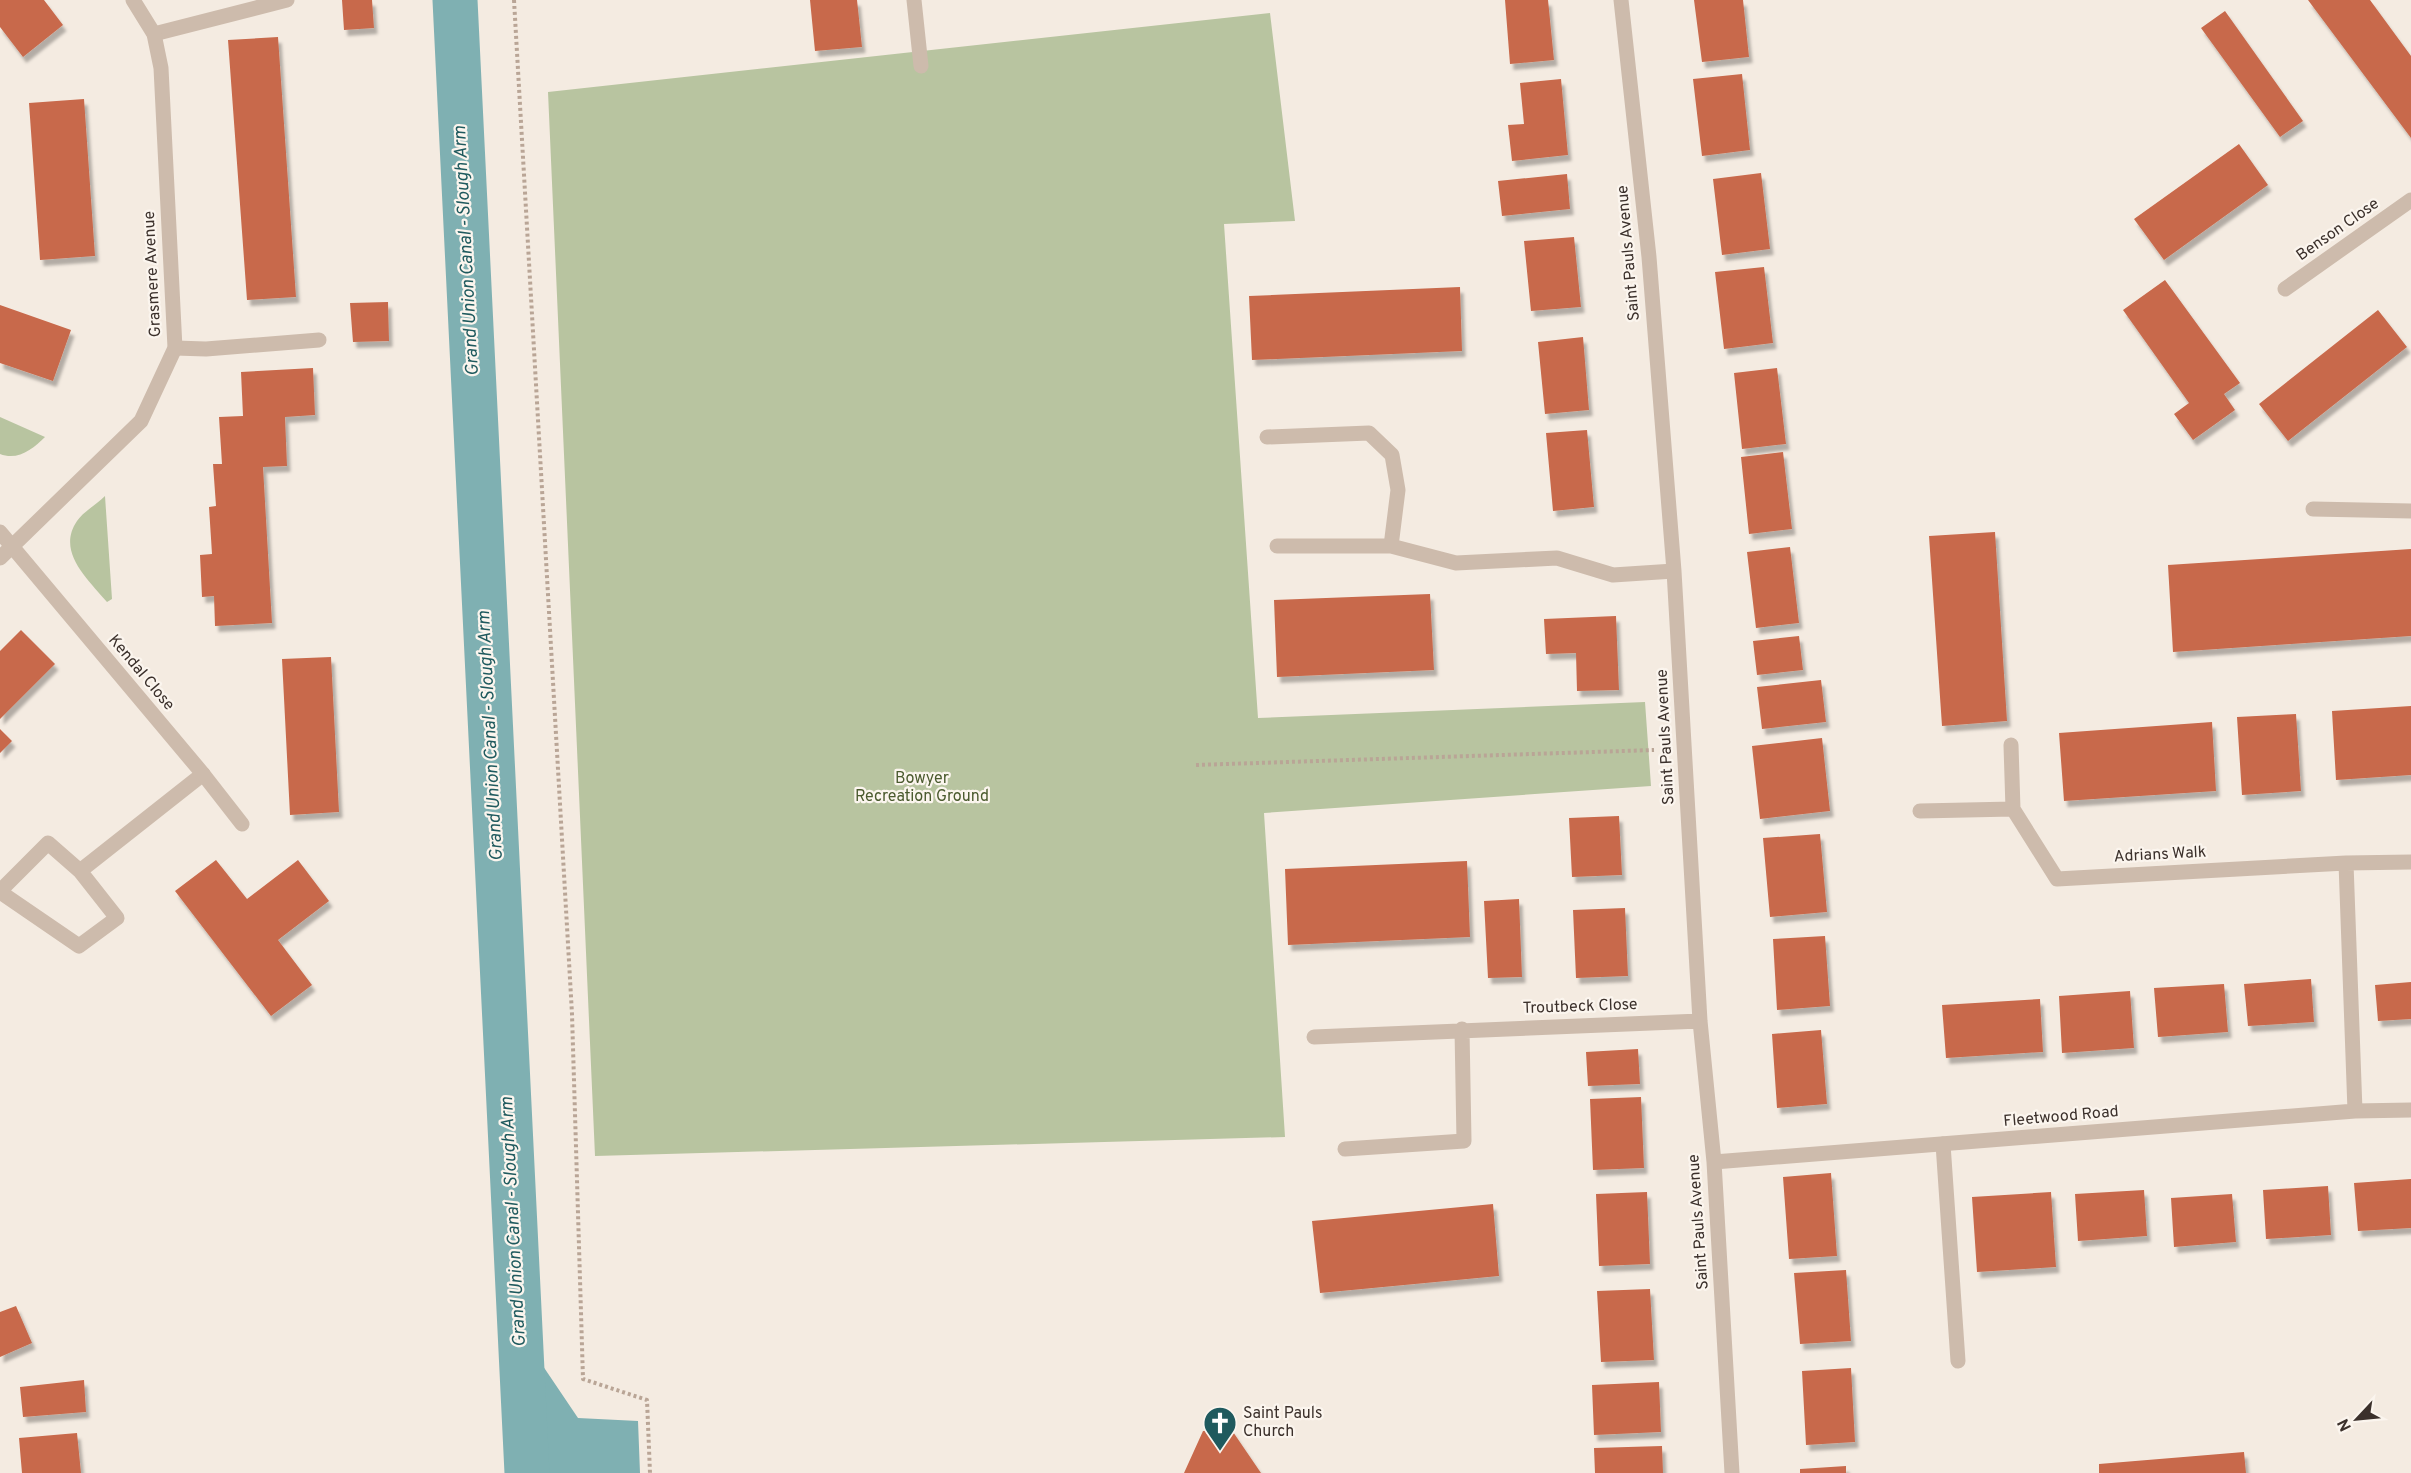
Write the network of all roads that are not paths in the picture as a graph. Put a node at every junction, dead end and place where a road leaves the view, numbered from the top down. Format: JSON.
{"nodes":[{"id":1,"x":133,"y":0,"type":"edge"},
{"id":2,"x":287,"y":0,"type":"edge"},
{"id":3,"x":914,"y":0,"type":"edge"},
{"id":4,"x":1621,"y":0,"type":"edge"},
{"id":5,"x":154,"y":34,"type":"junction"},
{"id":6,"x":921,"y":66,"type":"dead end"},
{"id":7,"x":2411,"y":200,"type":"edge"},
{"id":8,"x":2285,"y":289,"type":"dead end"},
{"id":9,"x":319,"y":340,"type":"dead end"},
{"id":10,"x":175,"y":348,"type":"junction"},
{"id":11,"x":1268,"y":437,"type":"dead end"},
{"id":12,"x":2313,"y":509,"type":"dead end"},
{"id":13,"x":2411,"y":511,"type":"edge"},
{"id":14,"x":0,"y":532,"type":"edge"},
{"id":15,"x":1276,"y":546,"type":"dead end"},
{"id":16,"x":1391,"y":546,"type":"junction"},
{"id":17,"x":5,"y":552,"type":"edge"},
{"id":18,"x":1674,"y":571,"type":"junction"},
{"id":19,"x":2011,"y":744,"type":"dead end"},
{"id":20,"x":203,"y":774,"type":"junction"},
{"id":21,"x":2013,"y":809,"type":"junction"},
{"id":22,"x":1920,"y":812,"type":"dead end"},
{"id":23,"x":242,"y":824,"type":"dead end"},
{"id":24,"x":2411,"y":862,"type":"edge"},
{"id":25,"x":2346,"y":864,"type":"junction"},
{"id":26,"x":80,"y":871,"type":"junction"},
{"id":27,"x":0,"y":891,"type":"edge"},
{"id":28,"x":1700,"y":1021,"type":"junction"},
{"id":29,"x":1462,"y":1029,"type":"junction"},
{"id":30,"x":1314,"y":1037,"type":"dead end"},
{"id":31,"x":2411,"y":1110,"type":"edge"},
{"id":32,"x":2355,"y":1111,"type":"junction"},
{"id":33,"x":1943,"y":1144,"type":"junction"},
{"id":34,"x":1345,"y":1149,"type":"dead end"},
{"id":35,"x":1714,"y":1162,"type":"junction"},
{"id":36,"x":1958,"y":1361,"type":"dead end"},
{"id":37,"x":1732,"y":1473,"type":"edge"}],
"edges":[{"from":1,"to":5,"type":"street","name":"Grasmere Avenue"},
{"from":2,"to":5,"type":"street"},
{"from":3,"to":6,"type":"street"},
{"from":4,"to":18,"type":"street","name":"Saint Pauls Avenue"},
{"from":5,"to":10,"type":"street","name":"Grasmere Avenue"},
{"from":7,"to":8,"type":"street","name":"Benson Close"},
{"from":9,"to":10,"type":"street"},
{"from":10,"to":17,"type":"street","name":"Grasmere Avenue"},
{"from":11,"to":16,"type":"street"},
{"from":12,"to":13,"type":"street"},
{"from":14,"to":17,"type":"street","name":"Kendal Close"},
{"from":15,"to":16,"type":"street"},
{"from":16,"to":18,"type":"street"},
{"from":17,"to":20,"type":"street","name":"Kendal Close"},
{"from":18,"to":28,"type":"street","name":"Saint Pauls Avenue"},
{"from":19,"to":21,"type":"street"},
{"from":20,"to":23,"type":"street","name":"Kendal Close"},
{"from":20,"to":26,"type":"street"},
{"from":21,"to":22,"type":"street"},
{"from":21,"to":25,"type":"street","name":"Adrians Walk"},
{"from":24,"to":25,"type":"street","name":"Adrians Walk"},
{"from":25,"to":32,"type":"street"},
{"from":26,"to":27,"type":"street"},
{"from":26,"to":27,"type":"street"},
{"from":28,"to":29,"type":"street","name":"Troutbeck Close"},
{"from":28,"to":35,"type":"street","name":"Saint Pauls Avenue"},
{"from":29,"to":30,"type":"street","name":"Troutbeck Close"},
{"from":29,"to":34,"type":"street"},
{"from":31,"to":32,"type":"street","name":"Fleetwood Road"},
{"from":32,"to":33,"type":"street","name":"Fleetwood Road"},
{"from":33,"to":35,"type":"street","name":"Fleetwood Road"},
{"from":33,"to":36,"type":"street"},
{"from":35,"to":37,"type":"street","name":"Saint Pauls Avenue"}]}
